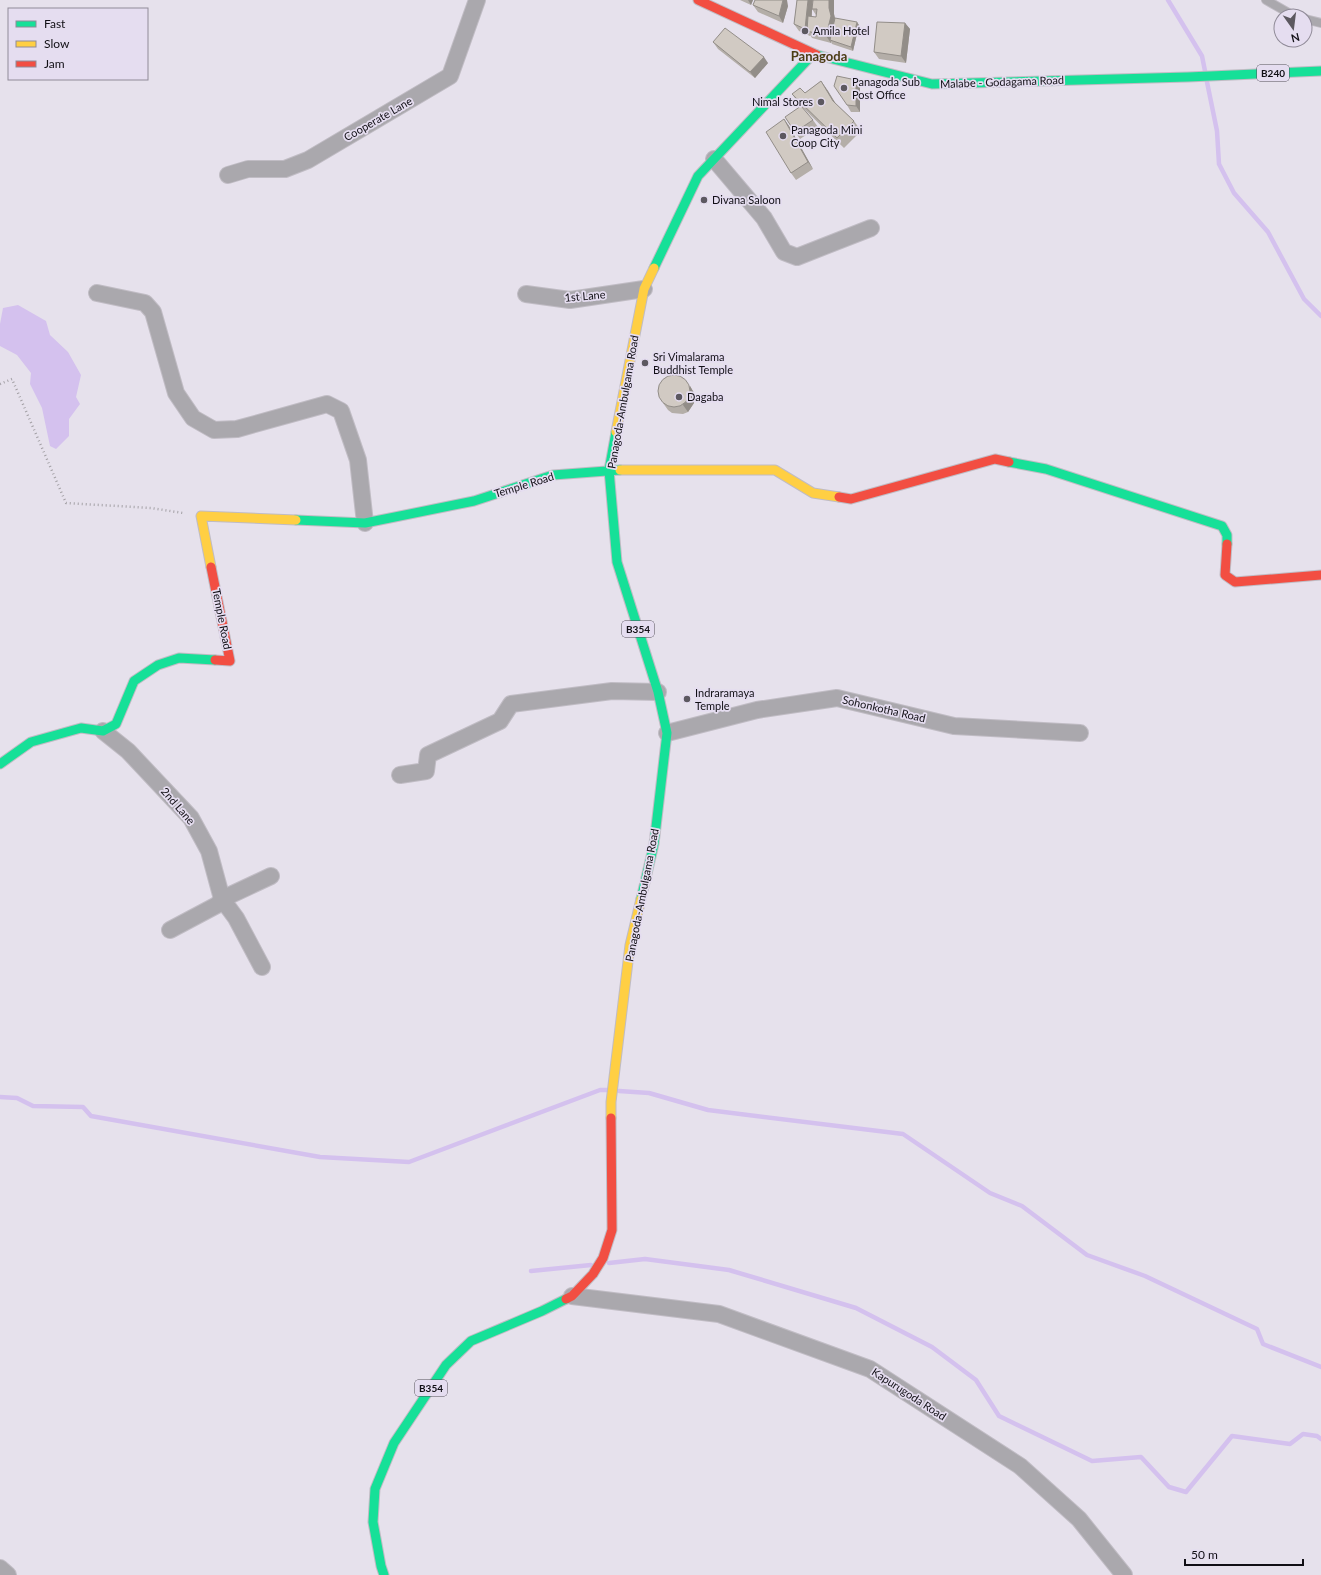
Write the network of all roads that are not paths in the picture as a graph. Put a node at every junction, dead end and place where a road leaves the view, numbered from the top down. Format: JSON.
{"nodes":[{"id":1,"x":477,"y":0,"type":"edge"},
{"id":2,"x":698,"y":0,"type":"edge"},
{"id":3,"x":1266,"y":0,"type":"edge"},
{"id":4,"x":1280,"y":8,"type":"edge"},
{"id":5,"x":813,"y":54,"type":"junction"},
{"id":6,"x":1321,"y":71,"type":"edge"},
{"id":7,"x":714,"y":159,"type":"junction"},
{"id":8,"x":228,"y":175,"type":"dead end"},
{"id":9,"x":871,"y":228,"type":"dead end"},
{"id":10,"x":644,"y":289,"type":"junction"},
{"id":11,"x":97,"y":293,"type":"dead end"},
{"id":12,"x":526,"y":294,"type":"dead end"},
{"id":13,"x":610,"y":470,"type":"junction"},
{"id":14,"x":365,"y":523,"type":"junction"},
{"id":15,"x":1321,"y":575,"type":"edge"},
{"id":16,"x":658,"y":692,"type":"junction"},
{"id":17,"x":103,"y":731,"type":"junction"},
{"id":18,"x":667,"y":733,"type":"junction"},
{"id":19,"x":1080,"y":733,"type":"dead end"},
{"id":20,"x":0,"y":764,"type":"edge"},
{"id":21,"x":400,"y":775,"type":"dead end"},
{"id":22,"x":271,"y":876,"type":"dead end"},
{"id":23,"x":222,"y":899,"type":"junction"},
{"id":24,"x":170,"y":930,"type":"dead end"},
{"id":25,"x":262,"y":967,"type":"dead end"},
{"id":26,"x":572,"y":1296,"type":"junction"},
{"id":27,"x":0,"y":1568,"type":"edge"},
{"id":28,"x":8,"y":1575,"type":"edge"},
{"id":29,"x":384,"y":1575,"type":"edge"},
{"id":30,"x":1124,"y":1575,"type":"edge"}],
"edges":[{"from":1,"to":8,"type":"street","name":"Cooperate Lane"},
{"from":2,"to":5,"type":"main road","name":"Malabe - Godagama Road","number":"B240"},
{"from":3,"to":4,"type":"lane"},
{"from":5,"to":6,"type":"main road","name":"Malabe - Godagama Road","number":"B240"},
{"from":5,"to":7,"type":"main road","name":"Panagoda-Ambulgama Road","number":"B354"},
{"from":7,"to":9,"type":"street"},
{"from":7,"to":10,"type":"main road","name":"Panagoda-Ambulgama Road","number":"B354"},
{"from":10,"to":12,"type":"street","name":"1st Lane"},
{"from":10,"to":13,"type":"main road","name":"Panagoda-Ambulgama Road","number":"B354"},
{"from":11,"to":14,"type":"street"},
{"from":13,"to":14,"type":"main road","name":"Temple Road"},
{"from":13,"to":15,"type":"main road","name":"Temple Road"},
{"from":13,"to":16,"type":"main road","name":"Panagoda-Ambulgama Road","number":"B354"},
{"from":14,"to":17,"type":"main road","name":"Temple Road"},
{"from":16,"to":18,"type":"main road","name":"Panagoda-Ambulgama Road","number":"B354"},
{"from":16,"to":21,"type":"street"},
{"from":17,"to":20,"type":"main road"},
{"from":17,"to":23,"type":"street","name":"2nd Lane"},
{"from":18,"to":19,"type":"street","name":"Sohonkotha Road"},
{"from":18,"to":26,"type":"main road","name":"Panagoda-Ambulgama Road","number":"B354"},
{"from":22,"to":23,"type":"street"},
{"from":23,"to":24,"type":"street"},
{"from":23,"to":25,"type":"street"},
{"from":26,"to":29,"type":"main road","name":"Panagoda-Ambulgama Road","number":"B354"},
{"from":26,"to":30,"type":"street","name":"Kapurugoda Road"},
{"from":27,"to":28,"type":"street"}]}
